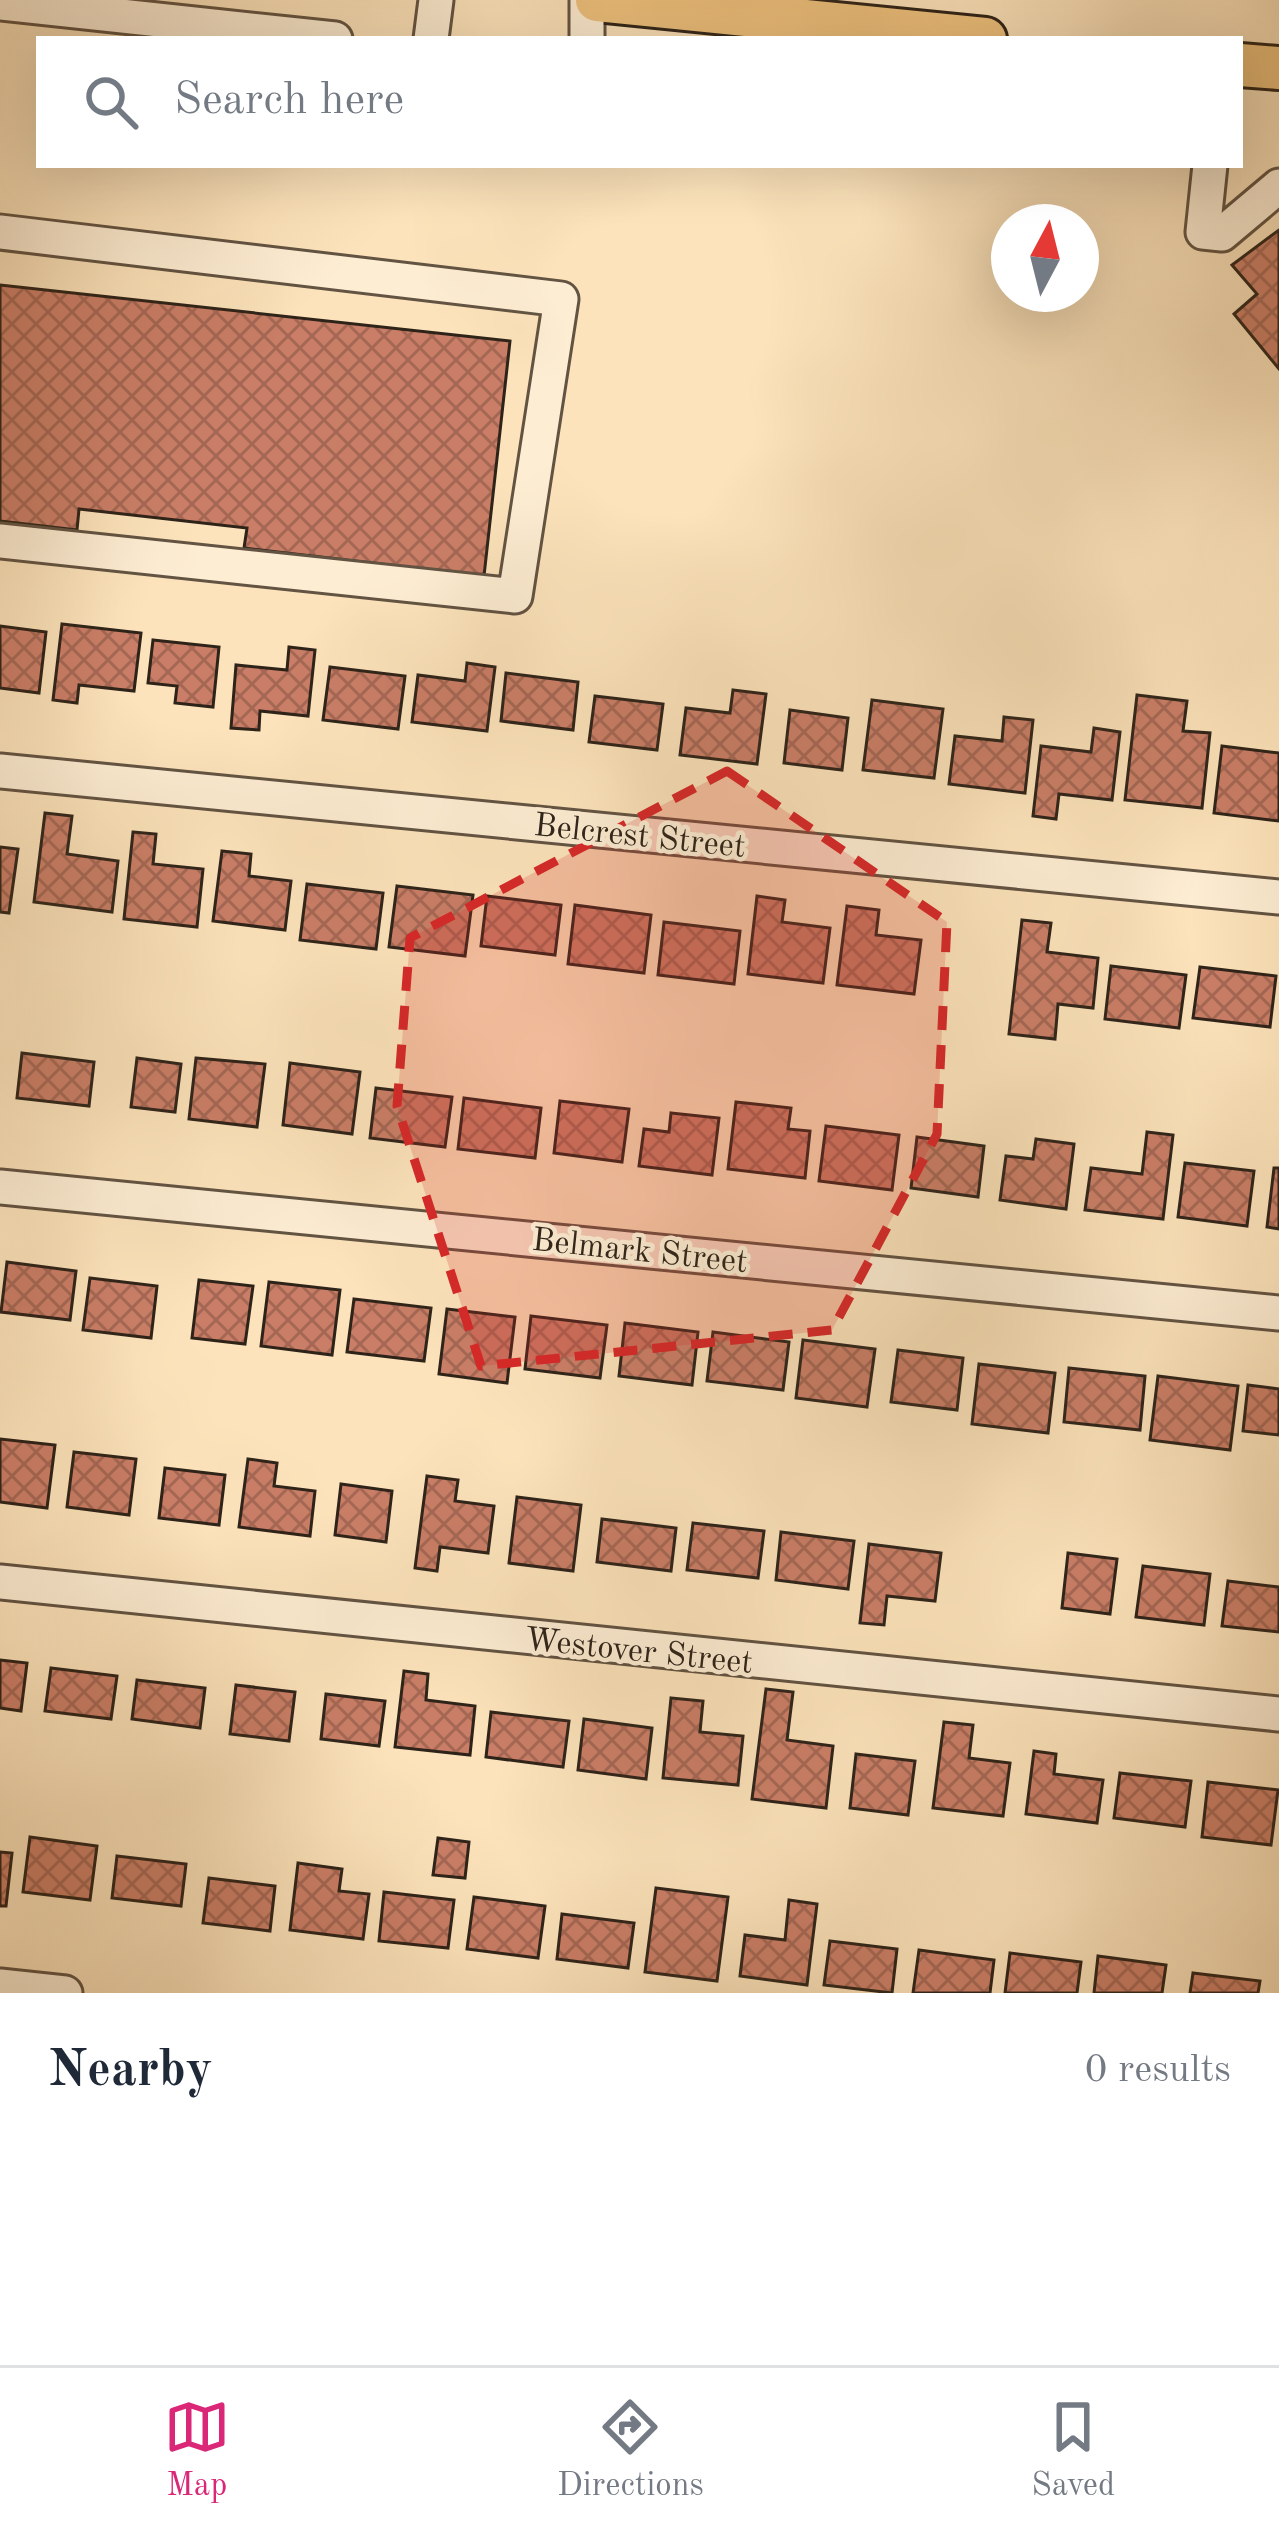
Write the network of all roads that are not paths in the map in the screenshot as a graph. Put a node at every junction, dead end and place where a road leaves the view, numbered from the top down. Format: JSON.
{"nodes":[{"id":1,"x":436,"y":0,"type":"edge"},
{"id":2,"x":587,"y":0,"type":"edge"},
{"id":3,"x":597,"y":0,"type":"edge"},
{"id":4,"x":0,"y":3,"type":"edge"},
{"id":5,"x":141,"y":9,"type":"edge"},
{"id":6,"x":283,"y":17,"type":"edge"},
{"id":7,"x":328,"y":36,"type":"edge"},
{"id":8,"x":431,"y":36,"type":"edge"},
{"id":9,"x":587,"y":36,"type":"edge"},
{"id":10,"x":955,"y":36,"type":"edge"},
{"id":11,"x":1243,"y":64,"type":"edge"},
{"id":12,"x":1279,"y":68,"type":"edge"},
{"id":13,"x":1210,"y":168,"type":"edge"},
{"id":14,"x":1279,"y":186,"type":"edge"},
{"id":15,"x":0,"y":232,"type":"edge"},
{"id":16,"x":0,"y":541,"type":"edge"},
{"id":17,"x":0,"y":771,"type":"edge"},
{"id":18,"x":1279,"y":897,"type":"edge"},
{"id":19,"x":0,"y":1187,"type":"edge"},
{"id":20,"x":1279,"y":1313,"type":"edge"},
{"id":21,"x":0,"y":1582,"type":"edge"},
{"id":22,"x":1279,"y":1714,"type":"edge"},
{"id":23,"x":0,"y":1986,"type":"edge"},
{"id":24,"x":65,"y":1993,"type":"edge"}],
"edges":[{"from":1,"to":8,"type":"street"},
{"from":2,"to":9,"type":"street"},
{"from":3,"to":10,"type":"main road"},
{"from":4,"to":5,"type":"street"},
{"from":5,"to":6,"type":"street"},
{"from":6,"to":7,"type":"street"},
{"from":11,"to":12,"type":"main road"},
{"from":13,"to":14,"type":"street"},
{"from":15,"to":16,"type":"street"},
{"from":17,"to":18,"type":"street","name":"Belcrest Street"},
{"from":19,"to":20,"type":"street","name":"Belmark Street"},
{"from":21,"to":22,"type":"street","name":"Westover Street"},
{"from":23,"to":24,"type":"street"}]}
